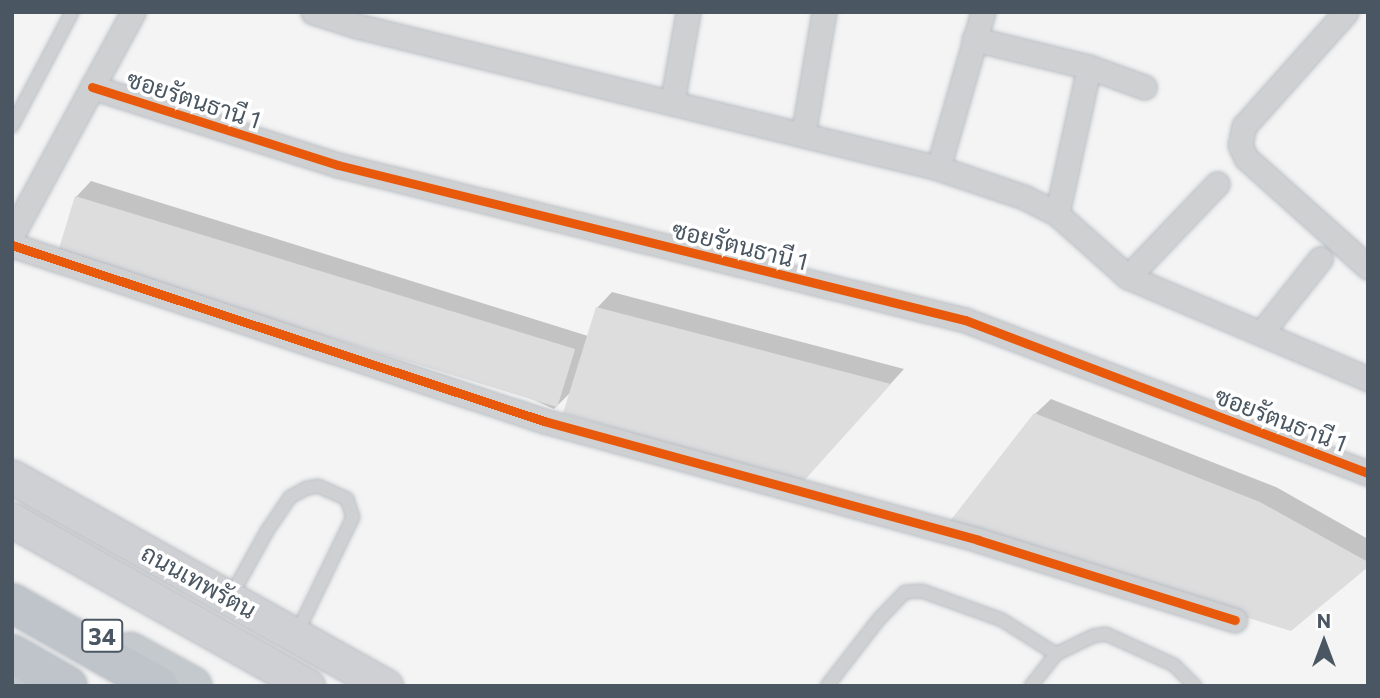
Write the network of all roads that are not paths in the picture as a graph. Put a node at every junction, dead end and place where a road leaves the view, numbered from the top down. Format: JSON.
{"nodes":[{"id":1,"x":72,"y":12,"type":"edge"},
{"id":2,"x":133,"y":12,"type":"edge"},
{"id":3,"x":688,"y":12,"type":"edge"},
{"id":4,"x":824,"y":12,"type":"edge"},
{"id":5,"x":983,"y":12,"type":"edge"},
{"id":6,"x":1346,"y":12,"type":"edge"},
{"id":7,"x":316,"y":13,"type":"edge"},
{"id":8,"x":974,"y":39,"type":"junction"},
{"id":9,"x":1089,"y":67,"type":"junction"},
{"id":10,"x":1144,"y":87,"type":"dead end"},
{"id":11,"x":92,"y":88,"type":"junction"},
{"id":12,"x":673,"y":103,"type":"junction"},
{"id":13,"x":12,"y":126,"type":"edge"},
{"id":14,"x":803,"y":135,"type":"junction"},
{"id":15,"x":938,"y":167,"type":"junction"},
{"id":16,"x":1217,"y":184,"type":"dead end"},
{"id":17,"x":1057,"y":214,"type":"junction"},
{"id":18,"x":12,"y":235,"type":"edge"},
{"id":19,"x":12,"y":245,"type":"edge"},
{"id":20,"x":1320,"y":259,"type":"dead end"},
{"id":21,"x":1366,"y":260,"type":"edge"},
{"id":22,"x":1128,"y":277,"type":"junction"},
{"id":23,"x":1261,"y":333,"type":"junction"},
{"id":24,"x":1368,"y":379,"type":"edge"},
{"id":25,"x":1368,"y":473,"type":"edge"},
{"id":26,"x":12,"y":477,"type":"edge"},
{"id":27,"x":12,"y":520,"type":"edge"},
{"id":28,"x":12,"y":586,"type":"edge"},
{"id":29,"x":230,"y":599,"type":"junction"},
{"id":30,"x":12,"y":603,"type":"edge"},
{"id":31,"x":1235,"y":620,"type":"dead end"},
{"id":32,"x":296,"y":636,"type":"junction"},
{"id":33,"x":12,"y":654,"type":"edge"},
{"id":34,"x":1056,"y":654,"type":"junction"},
{"id":35,"x":12,"y":678,"type":"edge"},
{"id":36,"x":26,"y":686,"type":"edge"},
{"id":37,"x":68,"y":686,"type":"edge"},
{"id":38,"x":159,"y":686,"type":"edge"},
{"id":39,"x":192,"y":686,"type":"edge"},
{"id":40,"x":308,"y":686,"type":"edge"},
{"id":41,"x":386,"y":686,"type":"edge"},
{"id":42,"x":827,"y":686,"type":"edge"},
{"id":43,"x":1031,"y":686,"type":"edge"},
{"id":44,"x":1195,"y":686,"type":"edge"}],
"edges":[{"from":1,"to":13,"type":"lane"},
{"from":2,"to":11,"type":"street"},
{"from":3,"to":12,"type":"street"},
{"from":4,"to":14,"type":"street"},
{"from":5,"to":8,"type":"street"},
{"from":6,"to":21,"type":"street"},
{"from":7,"to":12,"type":"street"},
{"from":8,"to":9,"type":"street"},
{"from":8,"to":15,"type":"street"},
{"from":9,"to":10,"type":"street"},
{"from":9,"to":17,"type":"street"},
{"from":11,"to":18,"type":"street"},
{"from":11,"to":25,"type":"street","name":"ซอยรัตนธานี 1"},
{"from":12,"to":14,"type":"street"},
{"from":14,"to":15,"type":"street"},
{"from":15,"to":17,"type":"street"},
{"from":16,"to":22,"type":"street"},
{"from":17,"to":22,"type":"street"},
{"from":19,"to":31,"type":"street"},
{"from":20,"to":23,"type":"street"},
{"from":22,"to":23,"type":"street"},
{"from":23,"to":24,"type":"street"},
{"from":26,"to":29,"type":"main road","name":"ถนนเทพรัตน"},
{"from":27,"to":40,"type":"main road"},
{"from":28,"to":39,"type":"highway","number":"34"},
{"from":29,"to":32,"type":"main road","name":"ถนนเทพรัตน"},
{"from":29,"to":32,"type":"lane"},
{"from":30,"to":38,"type":"highway"},
{"from":32,"to":41,"type":"main road","name":"ถนนเทพรัตน"},
{"from":33,"to":37,"type":"highway"},
{"from":34,"to":42,"type":"lane"},
{"from":34,"to":43,"type":"lane"},
{"from":34,"to":44,"type":"lane"},
{"from":35,"to":36,"type":"highway"}]}
